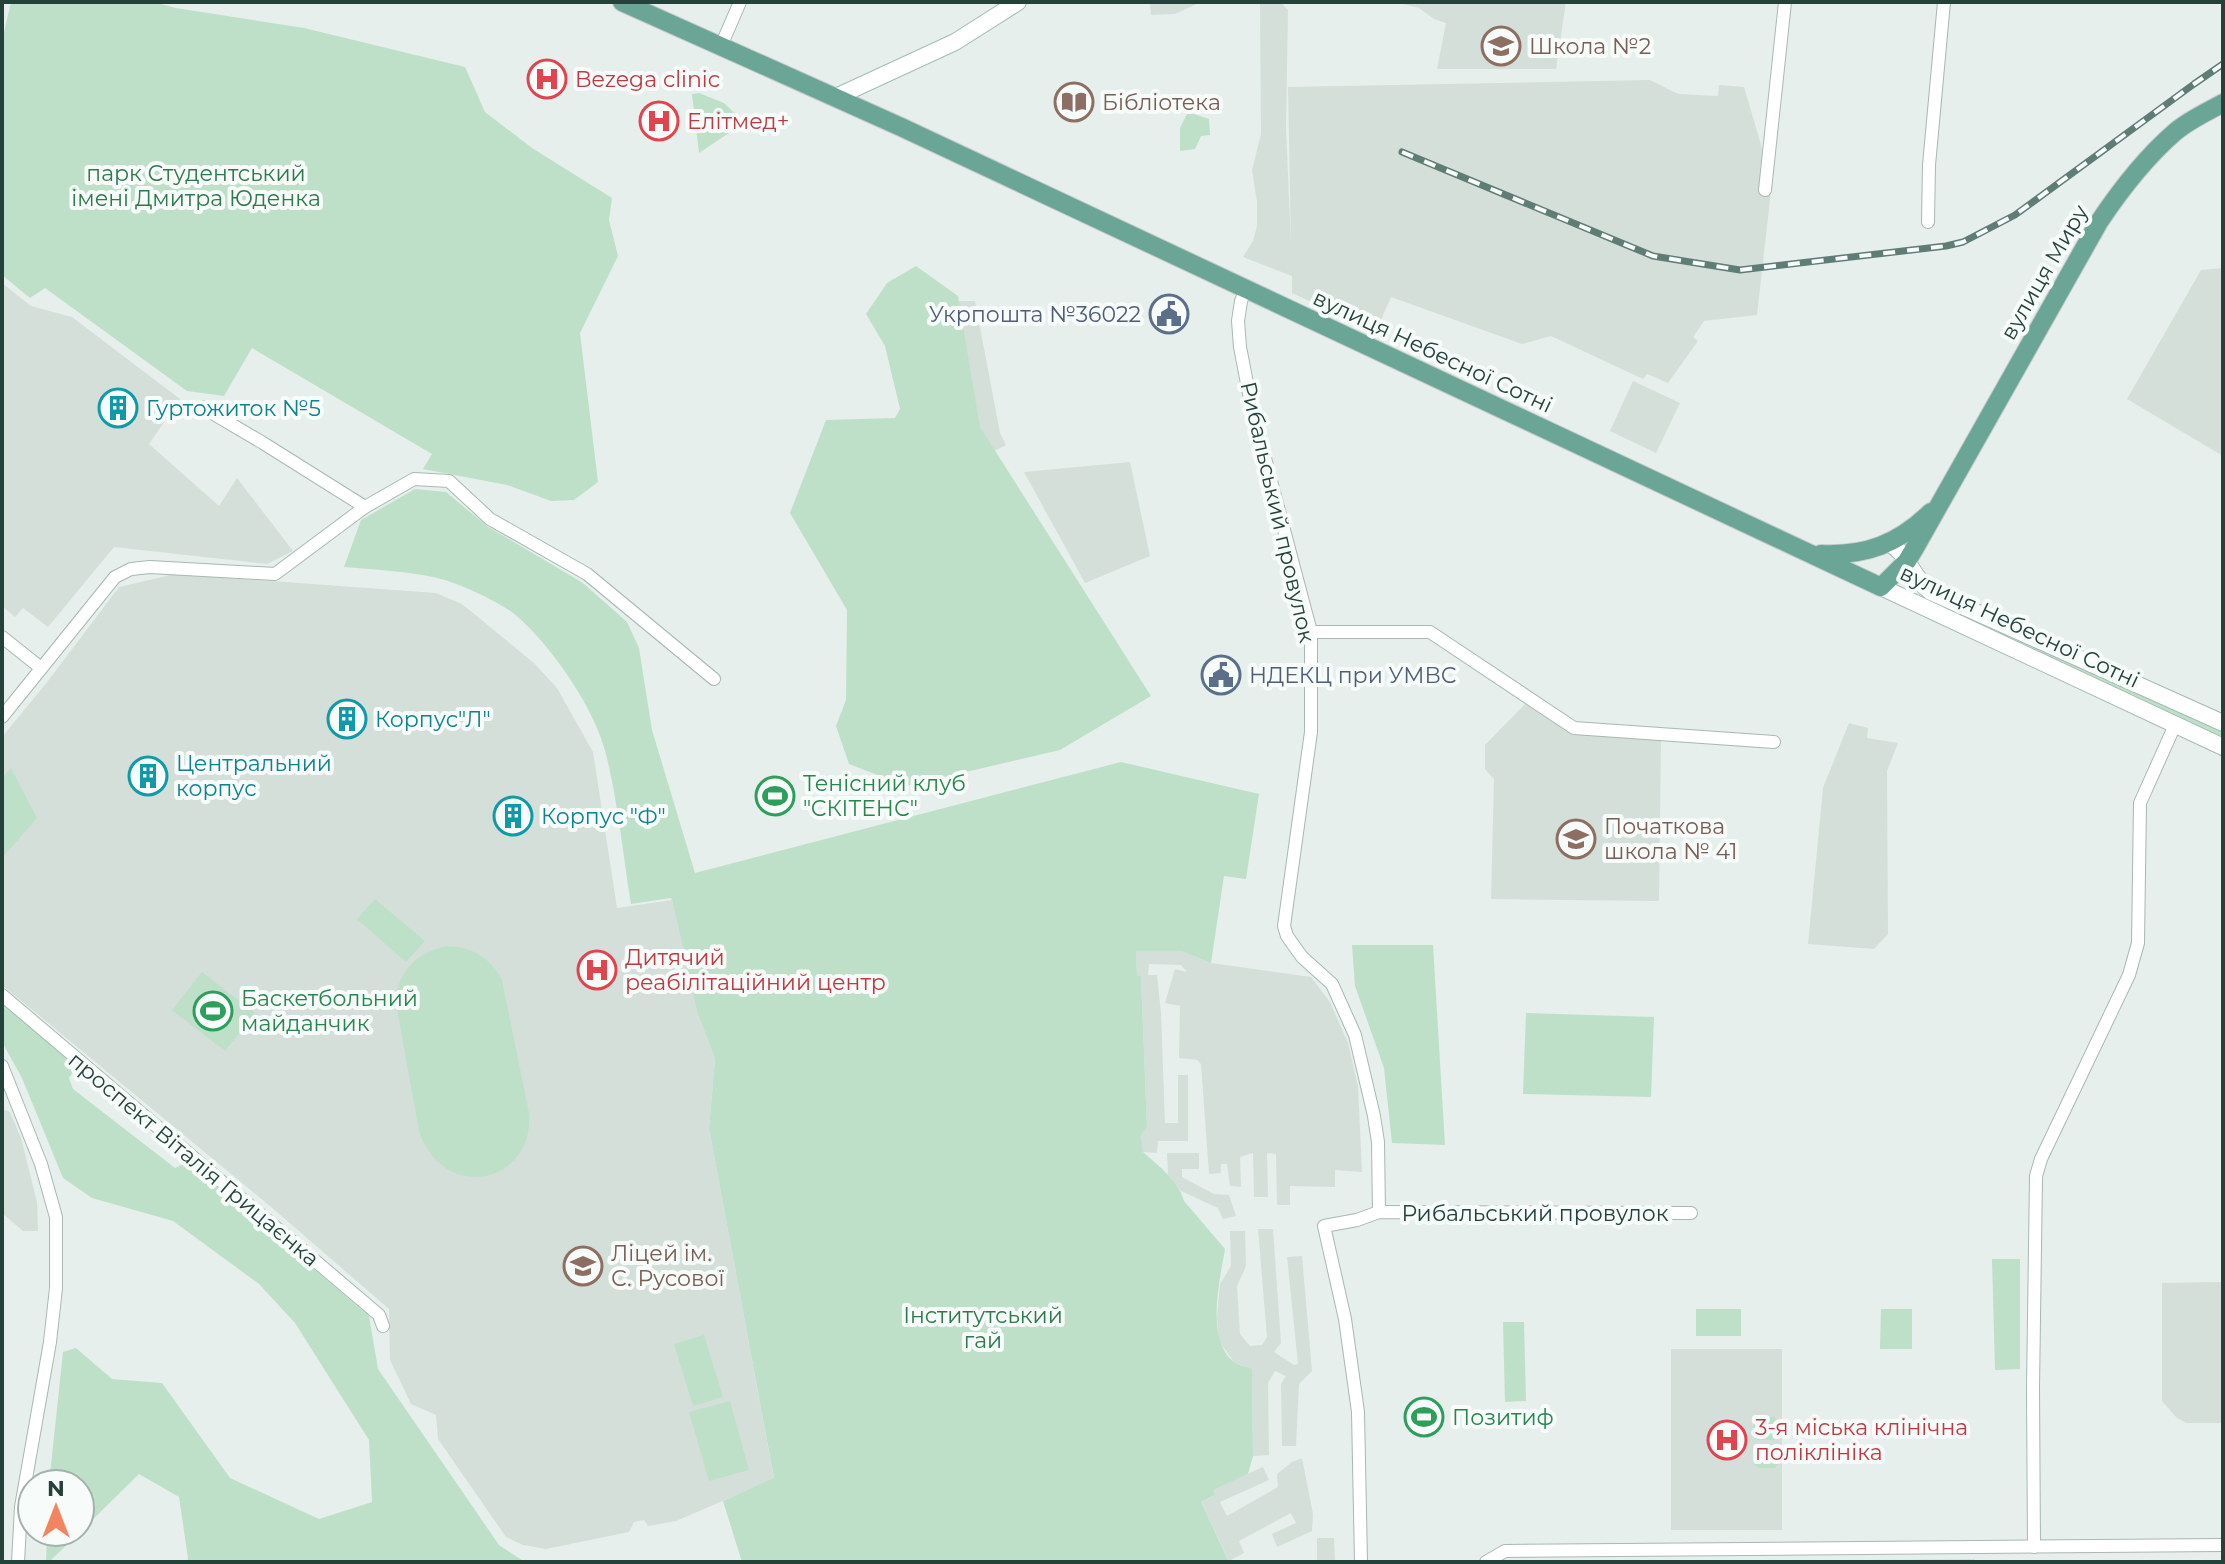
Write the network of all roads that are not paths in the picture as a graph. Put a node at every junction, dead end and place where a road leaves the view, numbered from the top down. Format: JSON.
{"nodes":[{"id":1,"x":622,"y":2,"type":"edge"},
{"id":2,"x":740,"y":2,"type":"edge"},
{"id":3,"x":1018,"y":2,"type":"edge"},
{"id":4,"x":1785,"y":2,"type":"edge"},
{"id":5,"x":1944,"y":2,"type":"edge"},
{"id":6,"x":721,"y":46,"type":"junction"},
{"id":7,"x":836,"y":97,"type":"junction"},
{"id":8,"x":2223,"y":103,"type":"edge"},
{"id":9,"x":1765,"y":190,"type":"dead end"},
{"id":10,"x":1928,"y":222,"type":"dead end"},
{"id":11,"x":1246,"y":289,"type":"junction"},
{"id":12,"x":202,"y":407,"type":"dead end"},
{"id":13,"x":1944,"y":498,"type":"junction"},
{"id":14,"x":365,"y":507,"type":"junction"},
{"id":15,"x":1888,"y":543,"type":"junction"},
{"id":16,"x":1866,"y":551,"type":"junction"},
{"id":17,"x":1811,"y":554,"type":"junction"},
{"id":18,"x":1907,"y":561,"type":"junction"},
{"id":19,"x":1851,"y":573,"type":"junction"},
{"id":20,"x":1881,"y":587,"type":"junction"},
{"id":21,"x":1957,"y":613,"type":"junction"},
{"id":22,"x":1311,"y":632,"type":"junction"},
{"id":23,"x":2,"y":637,"type":"edge"},
{"id":24,"x":41,"y":668,"type":"junction"},
{"id":25,"x":714,"y":679,"type":"dead end"},
{"id":26,"x":5,"y":708,"type":"edge"},
{"id":27,"x":2223,"y":723,"type":"edge"},
{"id":28,"x":2175,"y":725,"type":"junction"},
{"id":29,"x":1774,"y":742,"type":"dead end"},
{"id":30,"x":2223,"y":747,"type":"edge"},
{"id":31,"x":2,"y":995,"type":"edge"},
{"id":32,"x":2,"y":1066,"type":"edge"},
{"id":33,"x":1379,"y":1212,"type":"junction"},
{"id":34,"x":1691,"y":1213,"type":"dead end"},
{"id":35,"x":383,"y":1326,"type":"dead end"},
{"id":36,"x":2223,"y":1545,"type":"edge"},
{"id":37,"x":2008,"y":1546,"type":"junction"},
{"id":38,"x":2034,"y":1547,"type":"junction"},
{"id":39,"x":18,"y":1562,"type":"edge"},
{"id":40,"x":1361,"y":1562,"type":"edge"},
{"id":41,"x":1486,"y":1562,"type":"edge"},
{"id":42,"x":2009,"y":1562,"type":"edge"}],
"edges":[{"from":1,"to":6,"type":"main road","name":"вулиця Небесної Сотні"},
{"from":2,"to":6,"type":"street"},
{"from":3,"to":7,"type":"street"},
{"from":4,"to":9,"type":"street"},
{"from":5,"to":10,"type":"street"},
{"from":6,"to":7,"type":"main road","name":"вулиця Небесної Сотні"},
{"from":7,"to":11,"type":"main road","name":"вулиця Небесної Сотні"},
{"from":8,"to":13,"type":"main road","name":"вулиця Миру"},
{"from":11,"to":17,"type":"main road","name":"вулиця Небесної Сотні"},
{"from":11,"to":22,"type":"street","name":"Рибальський провулок"},
{"from":12,"to":14,"type":"street"},
{"from":13,"to":15,"type":"main road","name":"вулиця Миру"},
{"from":13,"to":18,"type":"main road","name":"вулиця Миру"},
{"from":14,"to":24,"type":"street"},
{"from":14,"to":25,"type":"street"},
{"from":15,"to":16,"type":"main road","name":"вулиця Миру"},
{"from":15,"to":18,"type":"street","name":"вулиця Небесної Сотні"},
{"from":16,"to":17,"type":"main road","name":"вулиця Миру"},
{"from":16,"to":19,"type":"main road"},
{"from":17,"to":19,"type":"main road","name":"вулиця Небесної Сотні"},
{"from":18,"to":20,"type":"main road","name":"вулиця Миру"},
{"from":18,"to":21,"type":"street","name":"вулиця Небесної Сотні"},
{"from":19,"to":20,"type":"main road","name":"вулиця Небесної Сотні"},
{"from":20,"to":21,"type":"street","name":"вулиця Небесної Сотні"},
{"from":21,"to":27,"type":"street","name":"вулиця Небесної Сотні"},
{"from":21,"to":28,"type":"street","name":"вулиця Небесної Сотні"},
{"from":22,"to":29,"type":"street"},
{"from":22,"to":33,"type":"street","name":"Рибальський провулок"},
{"from":23,"to":24,"type":"street"},
{"from":24,"to":26,"type":"street"},
{"from":28,"to":30,"type":"street","name":"вулиця Небесної Сотні"},
{"from":28,"to":38,"type":"street"},
{"from":31,"to":35,"type":"street","name":"проспект Віталія Грицаєнка"},
{"from":32,"to":39,"type":"street"},
{"from":33,"to":34,"type":"street","name":"Рибальський провулок"},
{"from":33,"to":40,"type":"street"},
{"from":36,"to":38,"type":"street"},
{"from":37,"to":38,"type":"street"},
{"from":37,"to":41,"type":"street"},
{"from":37,"to":42,"type":"street"}]}
